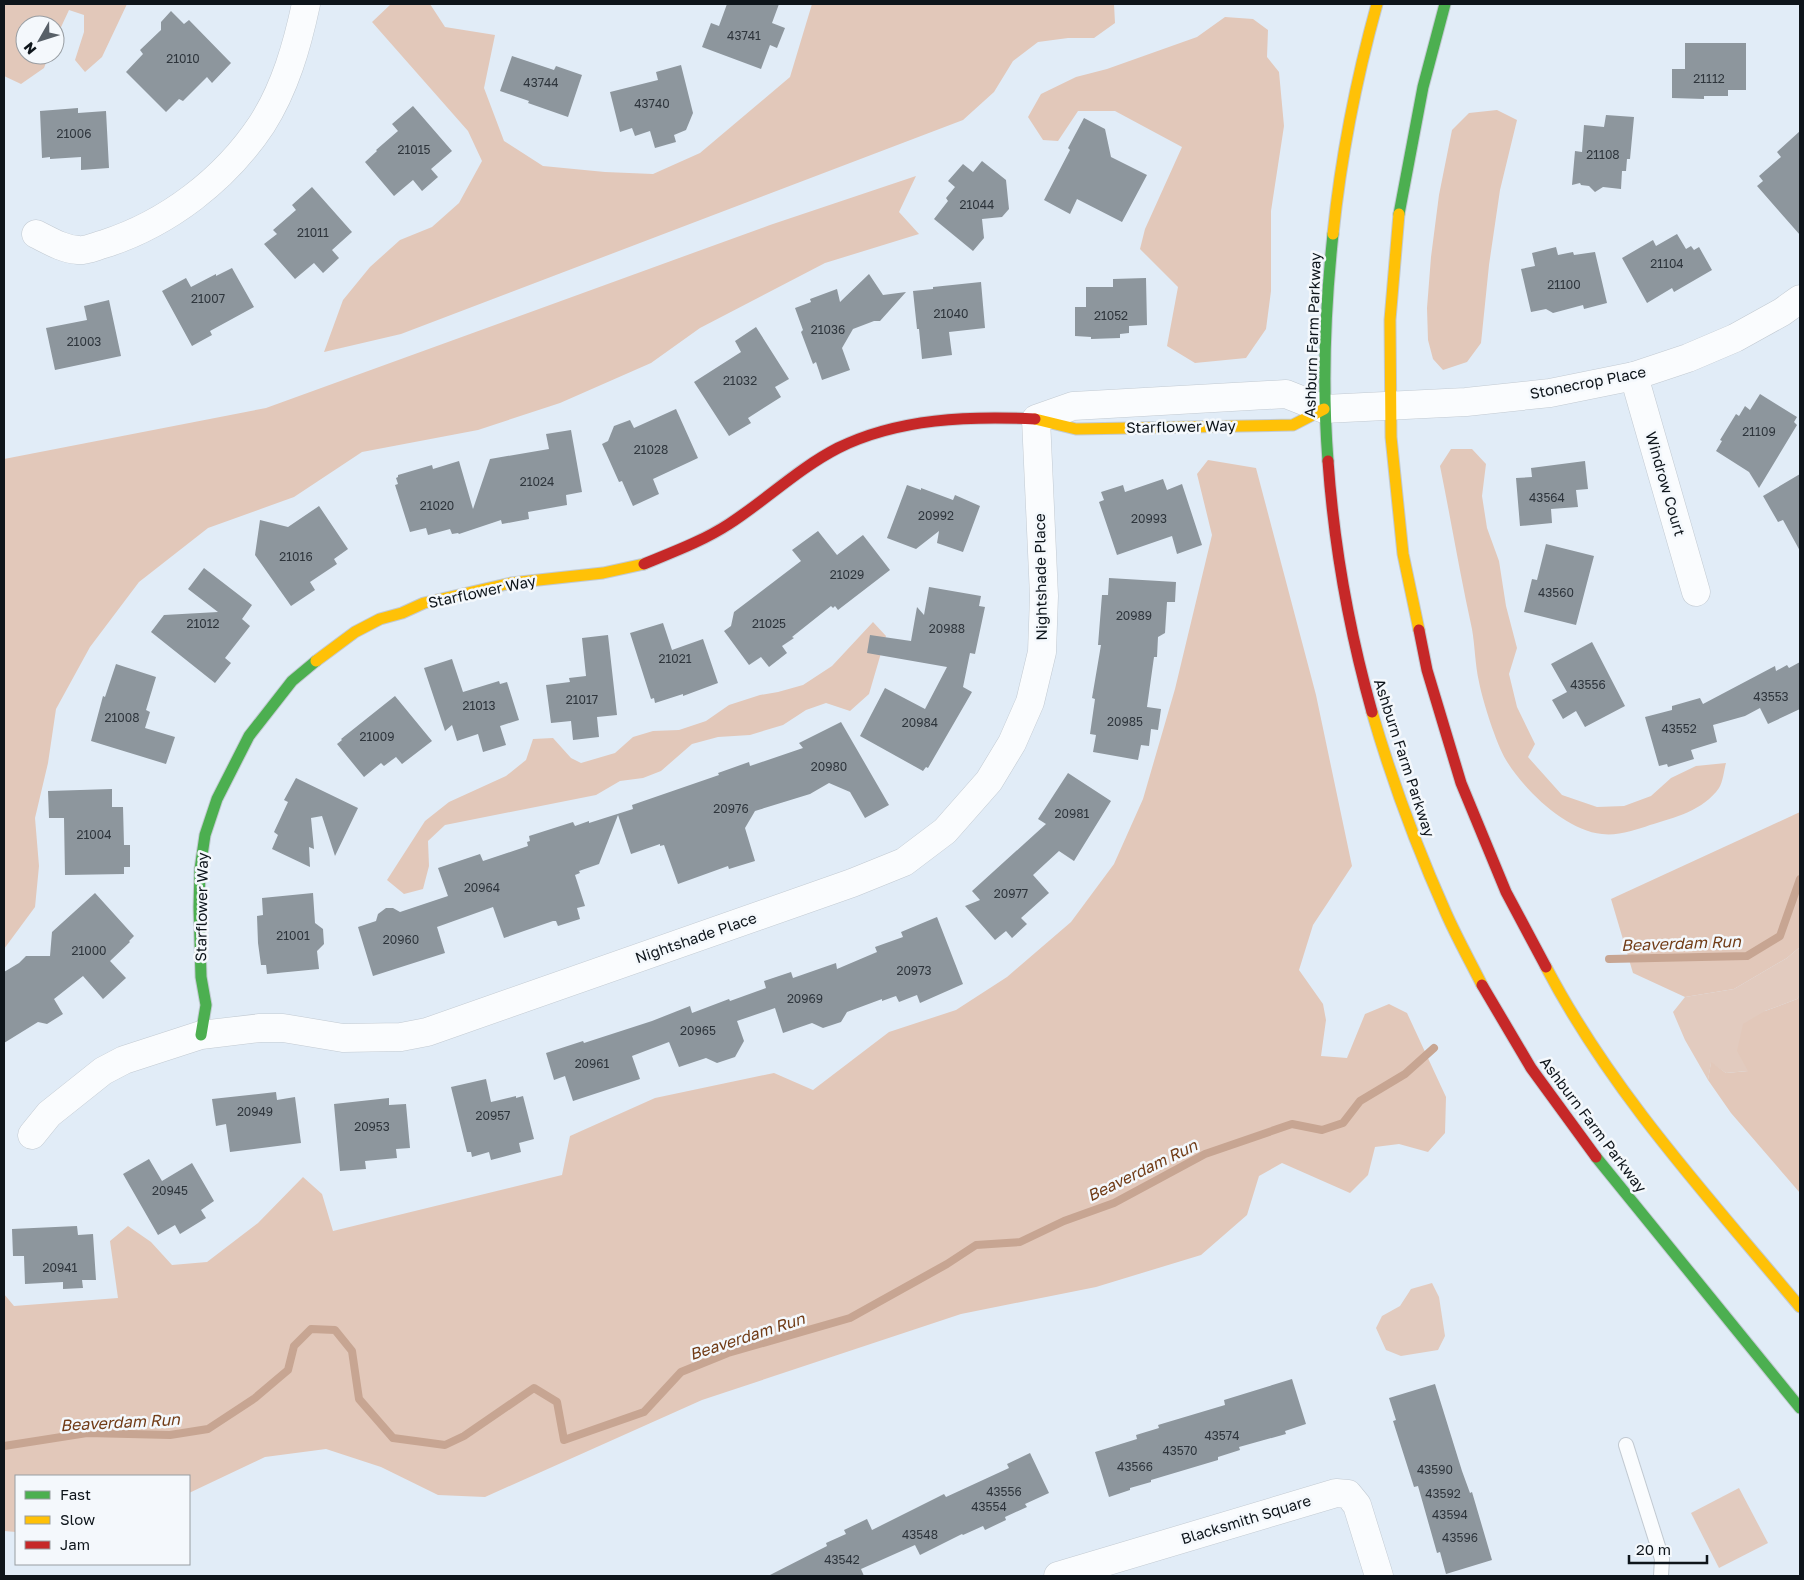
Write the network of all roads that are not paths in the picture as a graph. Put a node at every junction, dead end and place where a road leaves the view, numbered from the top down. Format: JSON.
{"nodes":[{"id":1,"x":306,"y":4,"type":"edge"},
{"id":2,"x":1377,"y":4,"type":"edge"},
{"id":3,"x":1445,"y":4,"type":"edge"},
{"id":4,"x":36,"y":234,"type":"dead end"},
{"id":5,"x":1800,"y":299,"type":"edge"},
{"id":6,"x":1634,"y":376,"type":"junction"},
{"id":7,"x":1389,"y":406,"type":"junction"},
{"id":8,"x":1324,"y":409,"type":"junction"},
{"id":9,"x":1036,"y":419,"type":"junction"},
{"id":10,"x":1696,"y":592,"type":"dead end"},
{"id":11,"x":201,"y":1035,"type":"junction"},
{"id":12,"x":32,"y":1135,"type":"dead end"},
{"id":13,"x":1800,"y":1307,"type":"edge"},
{"id":14,"x":1800,"y":1408,"type":"edge"},
{"id":15,"x":1626,"y":1446,"type":"dead end"},
{"id":16,"x":1058,"y":1576,"type":"edge"},
{"id":17,"x":1379,"y":1576,"type":"edge"},
{"id":18,"x":1661,"y":1576,"type":"edge"}],
"edges":[{"from":1,"to":4,"type":"street"},
{"from":2,"to":8,"type":"main road","name":"Ashburn Farm Parkway"},
{"from":3,"to":7,"type":"main road"},
{"from":5,"to":6,"type":"street","name":"Stonecrop Place"},
{"from":6,"to":7,"type":"street","name":"Stonecrop Place"},
{"from":6,"to":10,"type":"street","name":"Windrow Court"},
{"from":7,"to":8,"type":"street","name":"Starflower Way"},
{"from":7,"to":13,"type":"main road"},
{"from":8,"to":9,"type":"street","name":"Starflower Way"},
{"from":8,"to":14,"type":"main road","name":"Ashburn Farm Parkway"},
{"from":9,"to":11,"type":"main road","name":"Starflower Way"},
{"from":9,"to":11,"type":"street","name":"Nightshade Place"},
{"from":11,"to":12,"type":"street","name":"Nightshade Place"},
{"from":15,"to":18,"type":"lane"},
{"from":16,"to":17,"type":"street","name":"Blacksmith Square"}]}
